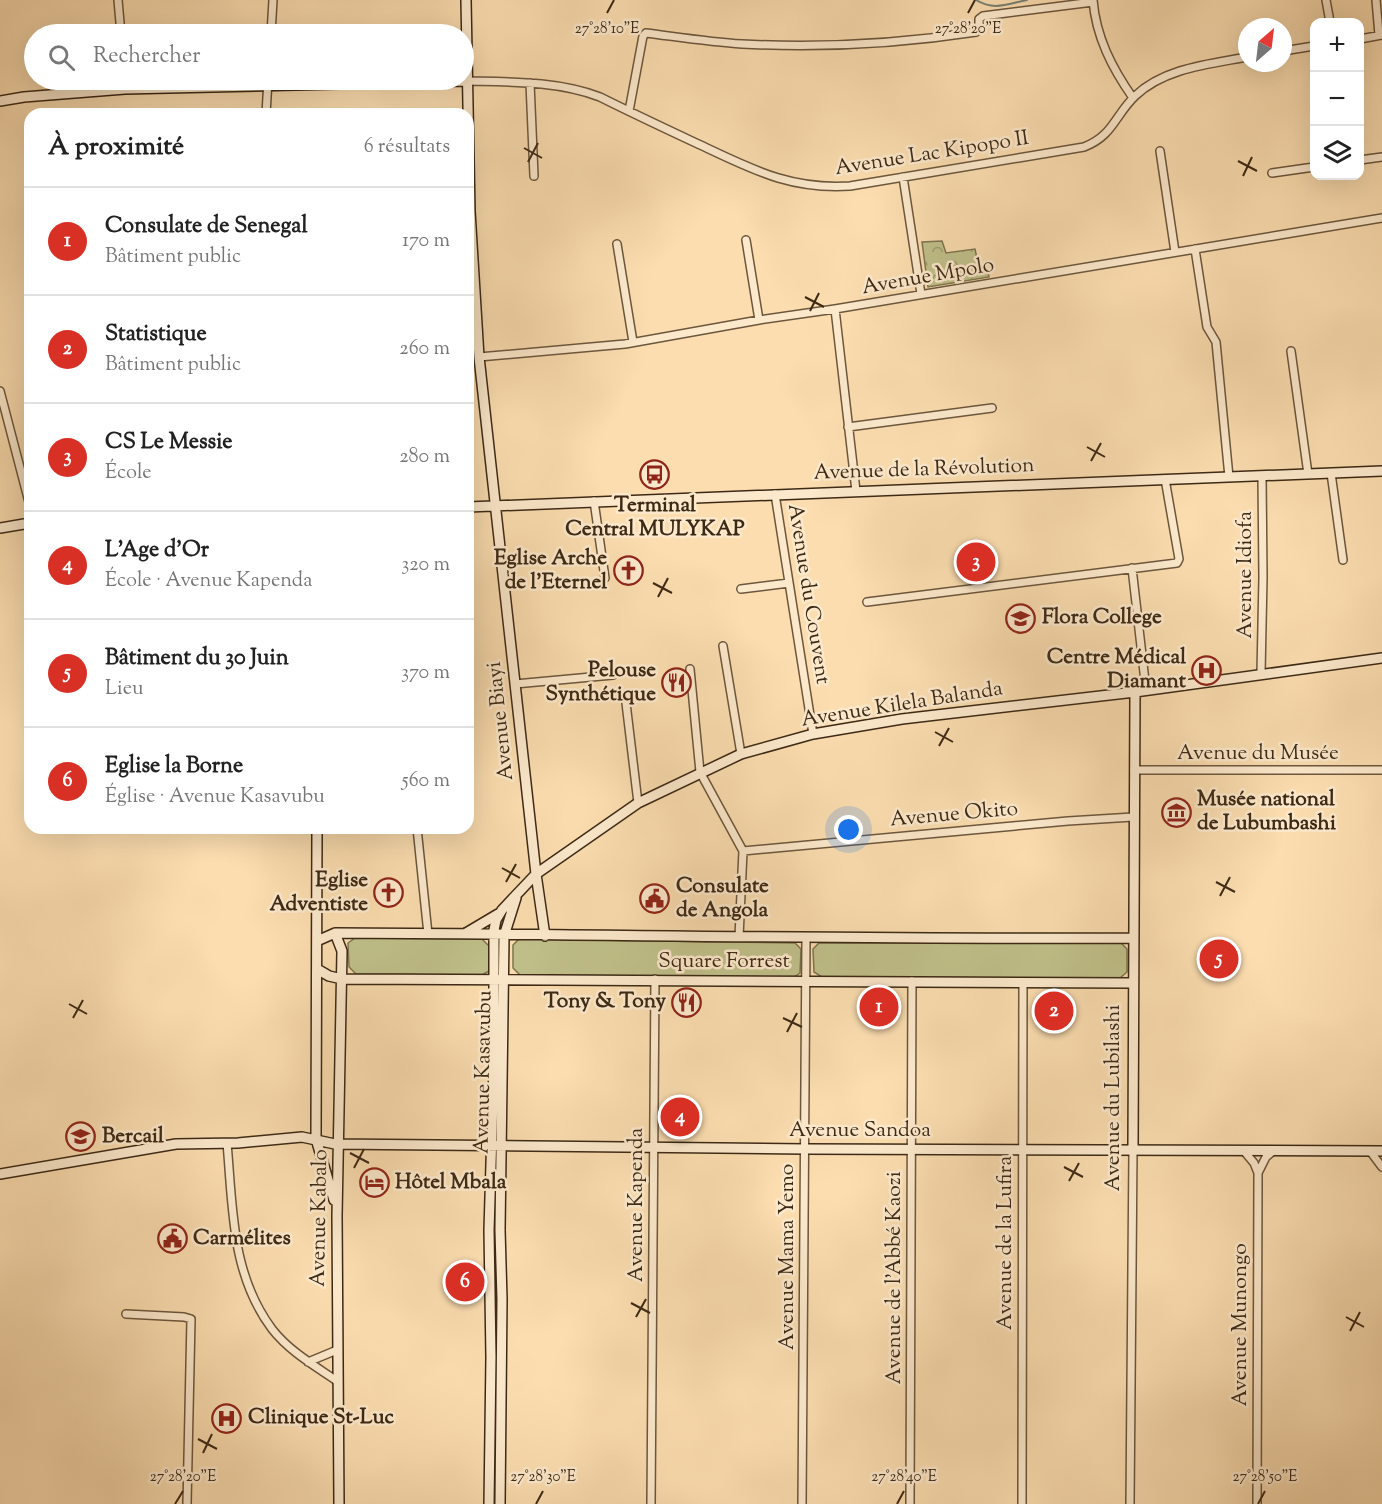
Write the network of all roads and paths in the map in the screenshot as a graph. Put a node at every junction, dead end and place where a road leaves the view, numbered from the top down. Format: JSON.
{"nodes":[{"id":1,"x":118,"y":0,"type":"edge"},
{"id":2,"x":273,"y":0,"type":"edge"},
{"id":3,"x":466,"y":0,"type":"edge"},
{"id":4,"x":1326,"y":0,"type":"edge"},
{"id":5,"x":1376,"y":0,"type":"edge"},
{"id":6,"x":1093,"y":1,"type":"edge"},
{"id":7,"x":1329,"y":18,"type":"edge"},
{"id":8,"x":120,"y":24,"type":"edge"},
{"id":9,"x":272,"y":24,"type":"edge"},
{"id":10,"x":466,"y":24,"type":"edge"},
{"id":11,"x":1381,"y":35,"type":"edge"},
{"id":12,"x":1364,"y":38,"type":"edge"},
{"id":13,"x":1310,"y":47,"type":"edge"},
{"id":14,"x":1292,"y":50,"type":"edge"},
{"id":15,"x":1238,"y":59,"type":"edge"},
{"id":16,"x":474,"y":81,"type":"edge"},
{"id":17,"x":530,"y":83,"type":"junction"},
{"id":18,"x":78,"y":90,"type":"edge"},
{"id":19,"x":268,"y":90,"type":"edge"},
{"id":20,"x":467,"y":90,"type":"edge"},
{"id":21,"x":1133,"y":98,"type":"junction"},
{"id":22,"x":0,"y":101,"type":"edge"},
{"id":23,"x":266,"y":108,"type":"edge"},
{"id":24,"x":468,"y":108,"type":"edge"},
{"id":25,"x":629,"y":111,"type":"junction"},
{"id":26,"x":1160,"y":151,"type":"dead end"},
{"id":27,"x":1382,"y":157,"type":"edge"},
{"id":28,"x":1364,"y":159,"type":"edge"},
{"id":29,"x":1310,"y":168,"type":"edge"},
{"id":30,"x":1272,"y":173,"type":"dead end"},
{"id":31,"x":534,"y":176,"type":"dead end"},
{"id":32,"x":903,"y":177,"type":"junction"},
{"id":33,"x":1382,"y":218,"type":"edge"},
{"id":34,"x":746,"y":240,"type":"dead end"},
{"id":35,"x":617,"y":244,"type":"dead end"},
{"id":36,"x":1195,"y":249,"type":"junction"},
{"id":37,"x":1175,"y":252,"type":"junction"},
{"id":38,"x":474,"y":276,"type":"edge"},
{"id":39,"x":921,"y":294,"type":"junction"},
{"id":40,"x":835,"y":309,"type":"junction"},
{"id":41,"x":759,"y":320,"type":"junction"},
{"id":42,"x":633,"y":342,"type":"junction"},
{"id":43,"x":1291,"y":351,"type":"dead end"},
{"id":44,"x":479,"y":357,"type":"junction"},
{"id":45,"x":0,"y":391,"type":"edge"},
{"id":46,"x":992,"y":408,"type":"dead end"},
{"id":47,"x":848,"y":427,"type":"junction"},
{"id":48,"x":1382,"y":471,"type":"edge"},
{"id":49,"x":1331,"y":473,"type":"junction"},
{"id":50,"x":1308,"y":474,"type":"junction"},
{"id":51,"x":1262,"y":476,"type":"junction"},
{"id":52,"x":1229,"y":477,"type":"junction"},
{"id":53,"x":1165,"y":479,"type":"junction"},
{"id":54,"x":24,"y":483,"type":"edge"},
{"id":55,"x":856,"y":491,"type":"junction"},
{"id":56,"x":775,"y":494,"type":"junction"},
{"id":57,"x":594,"y":501,"type":"junction"},
{"id":58,"x":494,"y":506,"type":"junction"},
{"id":59,"x":474,"y":507,"type":"edge"},
{"id":60,"x":24,"y":524,"type":"edge"},
{"id":61,"x":0,"y":528,"type":"edge"},
{"id":62,"x":1343,"y":560,"type":"dead end"},
{"id":63,"x":1132,"y":568,"type":"junction"},
{"id":64,"x":605,"y":578,"type":"dead end"},
{"id":65,"x":789,"y":583,"type":"junction"},
{"id":66,"x":741,"y":589,"type":"dead end"},
{"id":67,"x":867,"y":602,"type":"dead end"},
{"id":68,"x":723,"y":646,"type":"dead end"},
{"id":69,"x":1382,"y":658,"type":"edge"},
{"id":70,"x":690,"y":669,"type":"dead end"},
{"id":71,"x":1261,"y":673,"type":"junction"},
{"id":72,"x":613,"y":675,"type":"dead end"},
{"id":73,"x":515,"y":684,"type":"junction"},
{"id":74,"x":1146,"y":690,"type":"junction"},
{"id":75,"x":1135,"y":692,"type":"junction"},
{"id":76,"x":626,"y":703,"type":"dead end"},
{"id":77,"x":813,"y":735,"type":"junction"},
{"id":78,"x":741,"y":754,"type":"junction"},
{"id":79,"x":1134,"y":770,"type":"junction"},
{"id":80,"x":1382,"y":770,"type":"edge"},
{"id":81,"x":700,"y":772,"type":"junction"},
{"id":82,"x":638,"y":803,"type":"junction"},
{"id":83,"x":1133,"y":817,"type":"junction"},
{"id":84,"x":317,"y":834,"type":"edge"},
{"id":85,"x":418,"y":834,"type":"edge"},
{"id":86,"x":743,"y":851,"type":"junction"},
{"id":87,"x":536,"y":874,"type":"junction"},
{"id":88,"x":516,"y":895,"type":"junction"},
{"id":89,"x":500,"y":913,"type":"junction"},
{"id":90,"x":317,"y":914,"type":"junction"},
{"id":91,"x":334,"y":933,"type":"junction"},
{"id":92,"x":428,"y":933,"type":"junction"},
{"id":93,"x":464,"y":935,"type":"junction"},
{"id":94,"x":499,"y":935,"type":"junction"},
{"id":95,"x":545,"y":936,"type":"junction"},
{"id":96,"x":739,"y":937,"type":"junction"},
{"id":97,"x":1132,"y":938,"type":"junction"},
{"id":98,"x":806,"y":939,"type":"junction"},
{"id":99,"x":317,"y":941,"type":"junction"},
{"id":100,"x":317,"y":969,"type":"junction"},
{"id":101,"x":342,"y":979,"type":"junction"},
{"id":102,"x":499,"y":979,"type":"junction"},
{"id":103,"x":655,"y":979,"type":"junction"},
{"id":104,"x":807,"y":981,"type":"junction"},
{"id":105,"x":912,"y":981,"type":"junction"},
{"id":106,"x":1023,"y":983,"type":"junction"},
{"id":107,"x":1132,"y":983,"type":"junction"},
{"id":108,"x":316,"y":1139,"type":"junction"},
{"id":109,"x":227,"y":1143,"type":"junction"},
{"id":110,"x":339,"y":1143,"type":"junction"},
{"id":111,"x":497,"y":1145,"type":"junction"},
{"id":112,"x":653,"y":1148,"type":"junction"},
{"id":113,"x":913,"y":1148,"type":"junction"},
{"id":114,"x":805,"y":1149,"type":"junction"},
{"id":115,"x":1023,"y":1149,"type":"junction"},
{"id":116,"x":1132,"y":1150,"type":"junction"},
{"id":117,"x":1244,"y":1151,"type":"junction"},
{"id":118,"x":1370,"y":1151,"type":"junction"},
{"id":119,"x":1382,"y":1151,"type":"edge"},
{"id":120,"x":1272,"y":1152,"type":"junction"},
{"id":121,"x":1382,"y":1167,"type":"edge"},
{"id":122,"x":1258,"y":1173,"type":"junction"},
{"id":123,"x":0,"y":1174,"type":"edge"},
{"id":124,"x":337,"y":1208,"type":"junction"},
{"id":125,"x":126,"y":1314,"type":"dead end"},
{"id":126,"x":337,"y":1350,"type":"junction"},
{"id":127,"x":308,"y":1362,"type":"junction"},
{"id":128,"x":337,"y":1382,"type":"junction"},
{"id":129,"x":187,"y":1504,"type":"edge"},
{"id":130,"x":339,"y":1504,"type":"edge"},
{"id":131,"x":489,"y":1504,"type":"edge"},
{"id":132,"x":500,"y":1504,"type":"edge"},
{"id":133,"x":651,"y":1504,"type":"edge"},
{"id":134,"x":802,"y":1504,"type":"edge"},
{"id":135,"x":910,"y":1504,"type":"edge"},
{"id":136,"x":1022,"y":1504,"type":"edge"},
{"id":137,"x":1130,"y":1504,"type":"edge"},
{"id":138,"x":1257,"y":1504,"type":"edge"}],
"edges":[{"from":1,"to":8,"type":"street"},
{"from":2,"to":9,"type":"street"},
{"from":3,"to":10,"type":"street","name":"Avenue Biayi"},
{"from":4,"to":7,"type":"street"},
{"from":5,"to":11,"type":"street"},
{"from":6,"to":21,"type":"street"},
{"from":6,"to":25,"type":"street"},
{"from":11,"to":12,"type":"street"},
{"from":13,"to":14,"type":"street"},
{"from":15,"to":21,"type":"street","name":"Avenue Lac Kipopo II"},
{"from":16,"to":17,"type":"street","name":"Avenue Lac Kipopo II"},
{"from":17,"to":25,"type":"street","name":"Avenue Lac Kipopo II"},
{"from":17,"to":31,"type":"street"},
{"from":18,"to":22,"type":"street"},
{"from":19,"to":23,"type":"street"},
{"from":20,"to":24,"type":"street","name":"Avenue Biayi"},
{"from":21,"to":32,"type":"street","name":"Avenue Lac Kipopo II"},
{"from":25,"to":32,"type":"street","name":"Avenue Lac Kipopo II"},
{"from":26,"to":37,"type":"street"},
{"from":27,"to":28,"type":"street"},
{"from":29,"to":30,"type":"street"},
{"from":32,"to":39,"type":"street"},
{"from":33,"to":36,"type":"street","name":"Avenue Mpolo"},
{"from":34,"to":41,"type":"street"},
{"from":35,"to":42,"type":"street"},
{"from":36,"to":37,"type":"street","name":"Avenue Mpolo"},
{"from":36,"to":52,"type":"street"},
{"from":37,"to":39,"type":"street","name":"Avenue Mpolo"},
{"from":38,"to":44,"type":"street","name":"Avenue Biayi"},
{"from":39,"to":40,"type":"street","name":"Avenue Mpolo"},
{"from":40,"to":41,"type":"street","name":"Avenue Mpolo"},
{"from":40,"to":47,"type":"street"},
{"from":41,"to":42,"type":"street","name":"Avenue Mpolo"},
{"from":42,"to":44,"type":"street","name":"Avenue Mpolo"},
{"from":43,"to":50,"type":"street"},
{"from":44,"to":58,"type":"street","name":"Avenue Biayi"},
{"from":45,"to":54,"type":"street"},
{"from":46,"to":47,"type":"street"},
{"from":47,"to":55,"type":"street"},
{"from":48,"to":49,"type":"street","name":"Avenue de la Révolution"},
{"from":49,"to":50,"type":"street","name":"Avenue de la Révolution"},
{"from":49,"to":62,"type":"street"},
{"from":50,"to":51,"type":"street","name":"Avenue de la Révolution"},
{"from":51,"to":52,"type":"street","name":"Avenue de la Révolution"},
{"from":51,"to":71,"type":"street","name":"Avenue Idiofa"},
{"from":52,"to":53,"type":"street","name":"Avenue de la Révolution"},
{"from":53,"to":55,"type":"street","name":"Avenue de la Révolution"},
{"from":53,"to":63,"type":"street"},
{"from":55,"to":56,"type":"street","name":"Avenue de la Révolution"},
{"from":56,"to":57,"type":"street","name":"Avenue de la Révolution"},
{"from":56,"to":65,"type":"street","name":"Avenue du Couvent"},
{"from":57,"to":58,"type":"street","name":"Avenue de la Révolution"},
{"from":57,"to":64,"type":"street"},
{"from":58,"to":59,"type":"street","name":"Avenue de la Révolution"},
{"from":58,"to":73,"type":"street","name":"Avenue Biayi"},
{"from":60,"to":61,"type":"street"},
{"from":63,"to":67,"type":"street"},
{"from":63,"to":74,"type":"street"},
{"from":65,"to":66,"type":"street"},
{"from":65,"to":77,"type":"street","name":"Avenue du Couvent"},
{"from":68,"to":78,"type":"street"},
{"from":69,"to":71,"type":"street","name":"Avenue Kilela Balanda"},
{"from":70,"to":81,"type":"street"},
{"from":71,"to":74,"type":"street","name":"Avenue Kilela Balanda"},
{"from":72,"to":73,"type":"street"},
{"from":73,"to":87,"type":"street","name":"Avenue Biayi"},
{"from":74,"to":75,"type":"street","name":"Avenue Kilela Balanda"},
{"from":75,"to":77,"type":"street","name":"Avenue Kilela Balanda"},
{"from":75,"to":79,"type":"street","name":"Avenue du Lubilashi"},
{"from":76,"to":82,"type":"street"},
{"from":77,"to":78,"type":"street","name":"Avenue Kilela Balanda"},
{"from":78,"to":81,"type":"street","name":"Avenue Kilela Balanda"},
{"from":79,"to":80,"type":"street","name":"Avenue du Musée"},
{"from":79,"to":83,"type":"street","name":"Avenue du Lubilashi"},
{"from":81,"to":82,"type":"street","name":"Avenue Kilela Balanda"},
{"from":81,"to":86,"type":"street"},
{"from":82,"to":87,"type":"street","name":"Avenue Kilela Balanda"},
{"from":83,"to":86,"type":"street","name":"Avenue Okito"},
{"from":83,"to":97,"type":"street","name":"Avenue du Lubilashi"},
{"from":84,"to":90,"type":"street","name":"Avenue Kabalo"},
{"from":85,"to":92,"type":"street"},
{"from":86,"to":96,"type":"street"},
{"from":87,"to":88,"type":"street","name":"Avenue Kilela Balanda"},
{"from":87,"to":95,"type":"street","name":"Avenue Biayi"},
{"from":88,"to":89,"type":"street","name":"Avenue Kilela Balanda"},
{"from":88,"to":94,"type":"street","name":"Avenue Kasavubu"},
{"from":89,"to":93,"type":"street"},
{"from":89,"to":94,"type":"street","name":"Avenue Kilela Balanda"},
{"from":90,"to":91,"type":"street"},
{"from":90,"to":99,"type":"street","name":"Avenue Kabalo"},
{"from":91,"to":92,"type":"street","name":"Square Forrest"},
{"from":91,"to":99,"type":"street","name":"Square Forrest"},
{"from":91,"to":101,"type":"street","name":"Avenue Kabalo"},
{"from":92,"to":93,"type":"street","name":"Square Forrest"},
{"from":93,"to":94,"type":"street","name":"Square Forrest"},
{"from":94,"to":95,"type":"street","name":"Square Forrest"},
{"from":94,"to":102,"type":"street","name":"Avenue Kasavubu"},
{"from":95,"to":96,"type":"street","name":"Square Forrest"},
{"from":96,"to":98,"type":"street","name":"Square Forrest"},
{"from":97,"to":98,"type":"street","name":"Square Forrest"},
{"from":97,"to":107,"type":"street","name":"Avenue du Lubilashi"},
{"from":98,"to":104,"type":"street","name":"Avenue Mama Yemo"},
{"from":99,"to":100,"type":"street","name":"Avenue Kabalo"},
{"from":100,"to":101,"type":"street","name":"Square Forrest"},
{"from":100,"to":108,"type":"street","name":"Avenue Kabalo"},
{"from":101,"to":102,"type":"street","name":"Square Forrest"},
{"from":101,"to":110,"type":"street","name":"Avenue Kabalo"},
{"from":102,"to":103,"type":"street","name":"Square Forrest"},
{"from":102,"to":111,"type":"street","name":"Avenue Kasavubu"},
{"from":103,"to":104,"type":"street","name":"Square Forrest"},
{"from":103,"to":112,"type":"street","name":"Avenue Kapenda"},
{"from":104,"to":105,"type":"street","name":"Square Forrest"},
{"from":104,"to":114,"type":"street","name":"Avenue Mama Yemo"},
{"from":105,"to":106,"type":"street","name":"Square Forrest"},
{"from":105,"to":113,"type":"street","name":"Avenue de l'Abbé Kaozi"},
{"from":106,"to":107,"type":"street","name":"Square Forrest"},
{"from":106,"to":115,"type":"street","name":"Avenue de la Lufira"},
{"from":107,"to":116,"type":"street","name":"Avenue du Lubilashi"},
{"from":108,"to":109,"type":"street","name":"Avenue Sandoa"},
{"from":108,"to":110,"type":"street","name":"Avenue Sandoa"},
{"from":108,"to":124,"type":"street","name":"Avenue Kabalo"},
{"from":109,"to":123,"type":"street","name":"Avenue Sandoa"},
{"from":109,"to":127,"type":"street"},
{"from":110,"to":111,"type":"street","name":"Avenue Sandoa"},
{"from":110,"to":124,"type":"street","name":"Avenue Kabalo"},
{"from":111,"to":112,"type":"street","name":"Avenue Sandoa"},
{"from":111,"to":131,"type":"street","name":"Avenue Kasavubu"},
{"from":111,"to":132,"type":"street","name":"Avenue Kasavubu"},
{"from":112,"to":114,"type":"street","name":"Avenue Sandoa"},
{"from":112,"to":133,"type":"street","name":"Avenue Kapenda"},
{"from":113,"to":114,"type":"street","name":"Avenue Sandoa"},
{"from":113,"to":115,"type":"street","name":"Avenue Sandoa"},
{"from":113,"to":135,"type":"street","name":"Avenue de l'Abbé Kaozi"},
{"from":114,"to":134,"type":"street","name":"Avenue Mama Yemo"},
{"from":115,"to":116,"type":"street","name":"Avenue Sandoa"},
{"from":115,"to":136,"type":"street","name":"Avenue de la Lufira"},
{"from":116,"to":117,"type":"street","name":"Avenue Sandoa"},
{"from":116,"to":137,"type":"street","name":"Avenue du Lubilashi"},
{"from":117,"to":120,"type":"street","name":"Avenue Sandoa"},
{"from":117,"to":122,"type":"street"},
{"from":118,"to":119,"type":"street","name":"Avenue Sandoa"},
{"from":118,"to":120,"type":"street","name":"Avenue Sandoa"},
{"from":118,"to":121,"type":"street"},
{"from":120,"to":122,"type":"street"},
{"from":122,"to":138,"type":"street","name":"Avenue Munongo"},
{"from":124,"to":126,"type":"street","name":"Avenue Kabalo"},
{"from":125,"to":129,"type":"street"},
{"from":126,"to":127,"type":"street"},
{"from":126,"to":128,"type":"street","name":"Avenue Kabalo"},
{"from":127,"to":128,"type":"street"},
{"from":128,"to":130,"type":"street","name":"Avenue Kabalo"}]}
